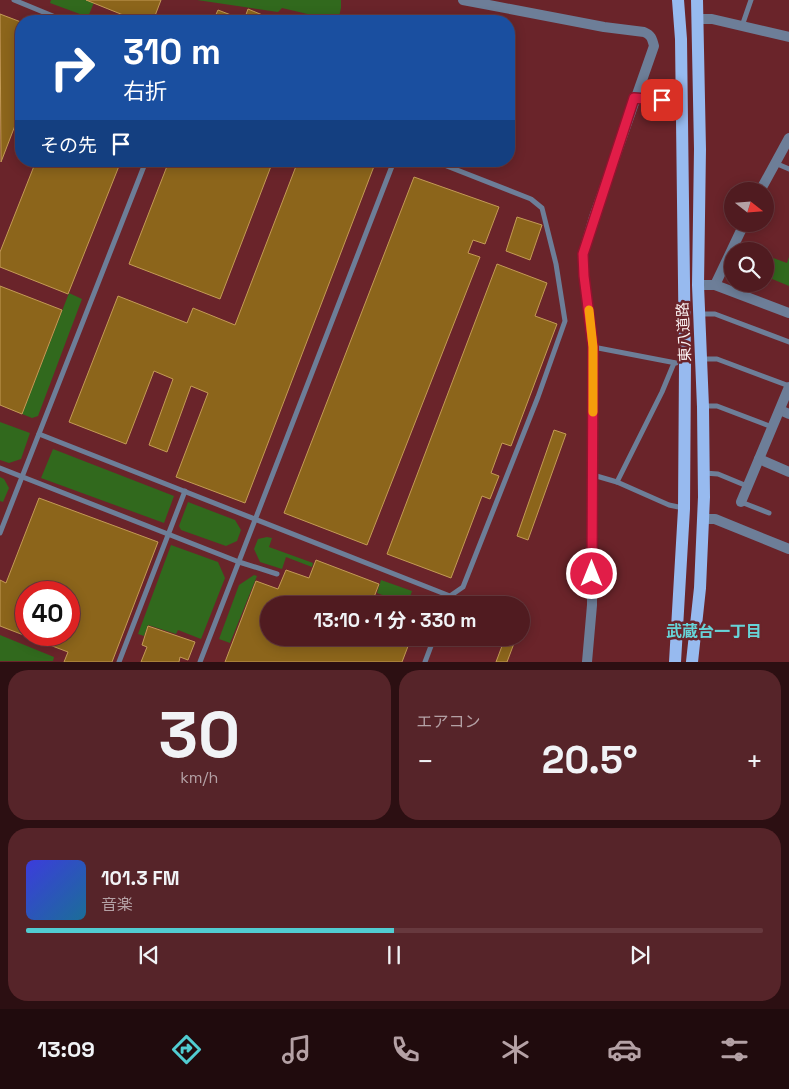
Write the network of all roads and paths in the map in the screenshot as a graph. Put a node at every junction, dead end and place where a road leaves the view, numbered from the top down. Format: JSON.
{"nodes":[{"id":1,"x":14,"y":0,"type":"edge"},
{"id":2,"x":463,"y":0,"type":"edge"},
{"id":3,"x":678,"y":0,"type":"edge"},
{"id":4,"x":685,"y":0,"type":"edge"},
{"id":5,"x":697,"y":0,"type":"edge"},
{"id":6,"x":751,"y":0,"type":"edge"},
{"id":7,"x":50,"y":15,"type":"edge"},
{"id":8,"x":698,"y":19,"type":"junction"},
{"id":9,"x":742,"y":26,"type":"junction"},
{"id":10,"x":789,"y":37,"type":"edge"},
{"id":11,"x":681,"y":39,"type":"junction"},
{"id":12,"x":634,"y":98,"type":"junction"},
{"id":13,"x":682,"y":101,"type":"junction"},
{"id":14,"x":789,"y":138,"type":"edge"},
{"id":15,"x":774,"y":163,"type":"junction"},
{"id":16,"x":144,"y":167,"type":"edge"},
{"id":17,"x":392,"y":167,"type":"edge"},
{"id":18,"x":449,"y":167,"type":"edge"},
{"id":19,"x":789,"y":169,"type":"edge"},
{"id":20,"x":764,"y":182,"type":"edge"},
{"id":21,"x":740,"y":232,"type":"edge"},
{"id":22,"x":698,"y":284,"type":"junction"},
{"id":23,"x":714,"y":285,"type":"junction"},
{"id":24,"x":789,"y":313,"type":"edge"},
{"id":25,"x":699,"y":314,"type":"junction"},
{"id":26,"x":789,"y":342,"type":"edge"},
{"id":27,"x":593,"y":347,"type":"junction"},
{"id":28,"x":701,"y":359,"type":"junction"},
{"id":29,"x":680,"y":363,"type":"junction"},
{"id":30,"x":789,"y":387,"type":"edge"},
{"id":31,"x":701,"y":407,"type":"junction"},
{"id":32,"x":784,"y":412,"type":"edge"},
{"id":33,"x":772,"y":427,"type":"junction"},
{"id":34,"x":38,"y":434,"type":"junction"},
{"id":35,"x":759,"y":459,"type":"junction"},
{"id":36,"x":0,"y":468,"type":"edge"},
{"id":37,"x":789,"y":472,"type":"edge"},
{"id":38,"x":704,"y":474,"type":"junction"},
{"id":39,"x":593,"y":475,"type":"junction"},
{"id":40,"x":22,"y":477,"type":"junction"},
{"id":41,"x":684,"y":481,"type":"junction"},
{"id":42,"x":617,"y":482,"type":"junction"},
{"id":43,"x":748,"y":486,"type":"junction"},
{"id":44,"x":185,"y":491,"type":"junction"},
{"id":45,"x":741,"y":502,"type":"joint"},
{"id":46,"x":684,"y":508,"type":"junction"},
{"id":47,"x":769,"y":513,"type":"dead end"},
{"id":48,"x":255,"y":519,"type":"junction"},
{"id":49,"x":703,"y":519,"type":"junction"},
{"id":50,"x":0,"y":533,"type":"edge"},
{"id":51,"x":168,"y":534,"type":"junction"},
{"id":52,"x":702,"y":546,"type":"junction"},
{"id":53,"x":789,"y":549,"type":"edge"},
{"id":54,"x":239,"y":562,"type":"junction"},
{"id":55,"x":276,"y":574,"type":"dead end"},
{"id":56,"x":450,"y":596,"type":"joint"},
{"id":57,"x":676,"y":641,"type":"junction"},
{"id":58,"x":431,"y":646,"type":"edge"},
{"id":59,"x":119,"y":662,"type":"edge"},
{"id":60,"x":200,"y":662,"type":"edge"},
{"id":61,"x":425,"y":662,"type":"edge"},
{"id":62,"x":587,"y":662,"type":"edge"},
{"id":63,"x":675,"y":662,"type":"edge"},
{"id":64,"x":692,"y":662,"type":"edge"}],
"edges":[{"from":1,"to":7,"type":"lane"},
{"from":2,"to":12,"type":"street"},
{"from":3,"to":11,"type":"main road","name":"東八道路"},
{"from":4,"to":11,"type":"main road","name":"東八道路"},
{"from":5,"to":8,"type":"main road","name":"東八道路"},
{"from":6,"to":9,"type":"lane"},
{"from":8,"to":9,"type":"street"},
{"from":8,"to":22,"type":"main road","name":"東八道路"},
{"from":9,"to":10,"type":"street"},
{"from":11,"to":13,"type":"main road","name":"東八道路"},
{"from":12,"to":13,"type":"street"},
{"from":12,"to":27,"type":"street"},
{"from":13,"to":29,"type":"main road","name":"東八道路"},
{"from":14,"to":15,"type":"street"},
{"from":15,"to":19,"type":"lane"},
{"from":15,"to":20,"type":"street"},
{"from":16,"to":34,"type":"lane"},
{"from":17,"to":48,"type":"lane"},
{"from":18,"to":56,"type":"lane"},
{"from":21,"to":23,"type":"street"},
{"from":22,"to":23,"type":"street"},
{"from":22,"to":25,"type":"main road","name":"東八道路"},
{"from":23,"to":24,"type":"street"},
{"from":25,"to":26,"type":"lane"},
{"from":25,"to":28,"type":"main road","name":"東八道路"},
{"from":27,"to":29,"type":"lane"},
{"from":27,"to":39,"type":"street"},
{"from":28,"to":30,"type":"lane"},
{"from":28,"to":31,"type":"main road","name":"東八道路"},
{"from":29,"to":41,"type":"main road","name":"東八道路"},
{"from":29,"to":42,"type":"lane"},
{"from":30,"to":32,"type":"street"},
{"from":31,"to":33,"type":"lane"},
{"from":31,"to":38,"type":"main road","name":"東八道路"},
{"from":31,"to":41,"type":"main road"},
{"from":32,"to":33,"type":"street"},
{"from":33,"to":35,"type":"street"},
{"from":34,"to":40,"type":"lane"},
{"from":34,"to":44,"type":"lane"},
{"from":35,"to":37,"type":"street"},
{"from":35,"to":43,"type":"street"},
{"from":36,"to":40,"type":"lane"},
{"from":38,"to":43,"type":"lane"},
{"from":38,"to":49,"type":"main road","name":"東八道路"},
{"from":39,"to":42,"type":"lane"},
{"from":39,"to":62,"type":"street"},
{"from":40,"to":50,"type":"lane"},
{"from":40,"to":51,"type":"lane"},
{"from":41,"to":46,"type":"main road","name":"東八道路"},
{"from":42,"to":46,"type":"lane"},
{"from":43,"to":45,"type":"street"},
{"from":44,"to":48,"type":"lane"},
{"from":44,"to":51,"type":"lane"},
{"from":45,"to":47,"type":"lane"},
{"from":46,"to":57,"type":"main road","name":"東八道路"},
{"from":48,"to":54,"type":"lane"},
{"from":48,"to":56,"type":"lane"},
{"from":49,"to":52,"type":"main road","name":"東八道路"},
{"from":49,"to":53,"type":"street"},
{"from":51,"to":54,"type":"lane"},
{"from":51,"to":59,"type":"lane"},
{"from":52,"to":57,"type":"main road"},
{"from":52,"to":64,"type":"main road","name":"東八道路"},
{"from":54,"to":55,"type":"lane"},
{"from":54,"to":60,"type":"lane"},
{"from":57,"to":63,"type":"main road","name":"東八道路"},
{"from":58,"to":61,"type":"lane"}]}
